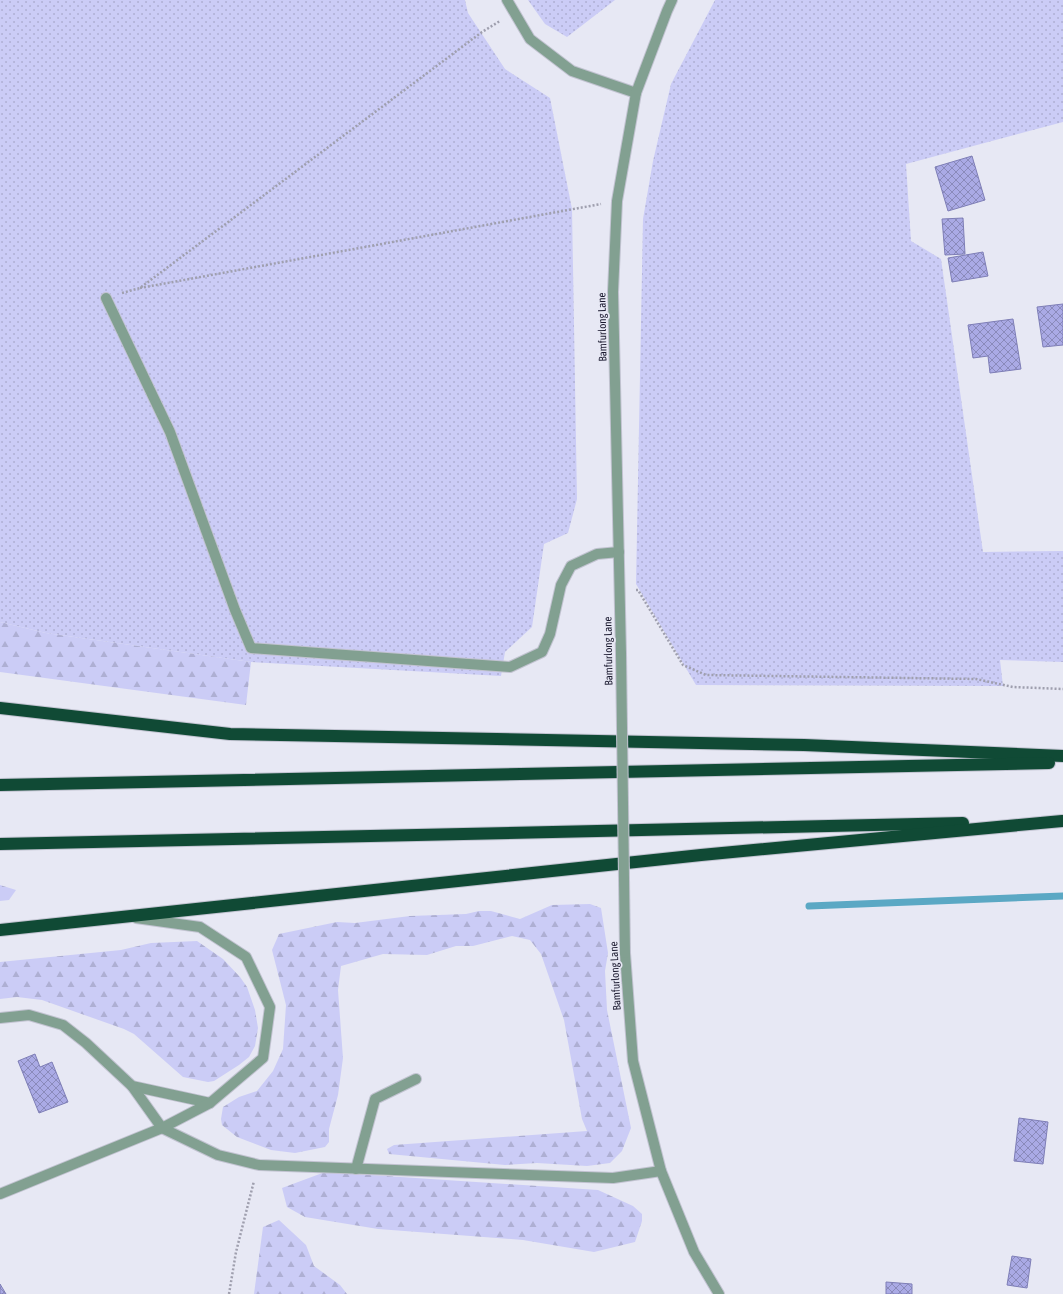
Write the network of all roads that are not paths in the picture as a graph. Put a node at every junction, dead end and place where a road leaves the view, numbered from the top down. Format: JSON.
{"nodes":[{"id":1,"x":508,"y":0,"type":"edge"},
{"id":2,"x":672,"y":0,"type":"edge"},
{"id":3,"x":636,"y":93,"type":"junction"},
{"id":4,"x":106,"y":298,"type":"road end"},
{"id":5,"x":619,"y":552,"type":"junction"},
{"id":6,"x":0,"y":708,"type":"edge"},
{"id":7,"x":1063,"y":756,"type":"edge"},
{"id":8,"x":1063,"y":763,"type":"edge"},
{"id":9,"x":0,"y":785,"type":"edge"},
{"id":10,"x":1062,"y":821,"type":"edge"},
{"id":11,"x":0,"y":844,"type":"edge"},
{"id":12,"x":122,"y":917,"type":"junction"},
{"id":13,"x":0,"y":930,"type":"edge"},
{"id":14,"x":0,"y":1018,"type":"edge"},
{"id":15,"x":416,"y":1079,"type":"dead end"},
{"id":16,"x":132,"y":1086,"type":"junction"},
{"id":17,"x":210,"y":1103,"type":"junction"},
{"id":18,"x":162,"y":1128,"type":"junction"},
{"id":19,"x":356,"y":1168,"type":"junction"},
{"id":20,"x":661,"y":1171,"type":"junction"},
{"id":21,"x":0,"y":1194,"type":"edge"},
{"id":22,"x":719,"y":1294,"type":"edge"}],
"edges":[{"from":1,"to":3,"type":"street"},
{"from":2,"to":3,"type":"street","name":"Bamfurlong Lane"},
{"from":3,"to":5,"type":"street","name":"Bamfurlong Lane"},
{"from":4,"to":5,"type":"street"},
{"from":5,"to":20,"type":"street","name":"Bamfurlong Lane","bridge":true},
{"from":6,"to":7,"type":"highway"},
{"from":8,"to":9,"type":"highway"},
{"from":10,"to":11,"type":"highway"},
{"from":10,"to":12,"type":"highway"},
{"from":12,"to":13,"type":"highway"},
{"from":12,"to":17,"type":"street"},
{"from":14,"to":16,"type":"street"},
{"from":15,"to":19,"type":"street"},
{"from":16,"to":17,"type":"street"},
{"from":16,"to":18,"type":"street"},
{"from":17,"to":18,"type":"street"},
{"from":18,"to":19,"type":"street"},
{"from":18,"to":21,"type":"street"},
{"from":19,"to":20,"type":"street"},
{"from":20,"to":22,"type":"street","name":"Bamfurlong Lane"}]}
